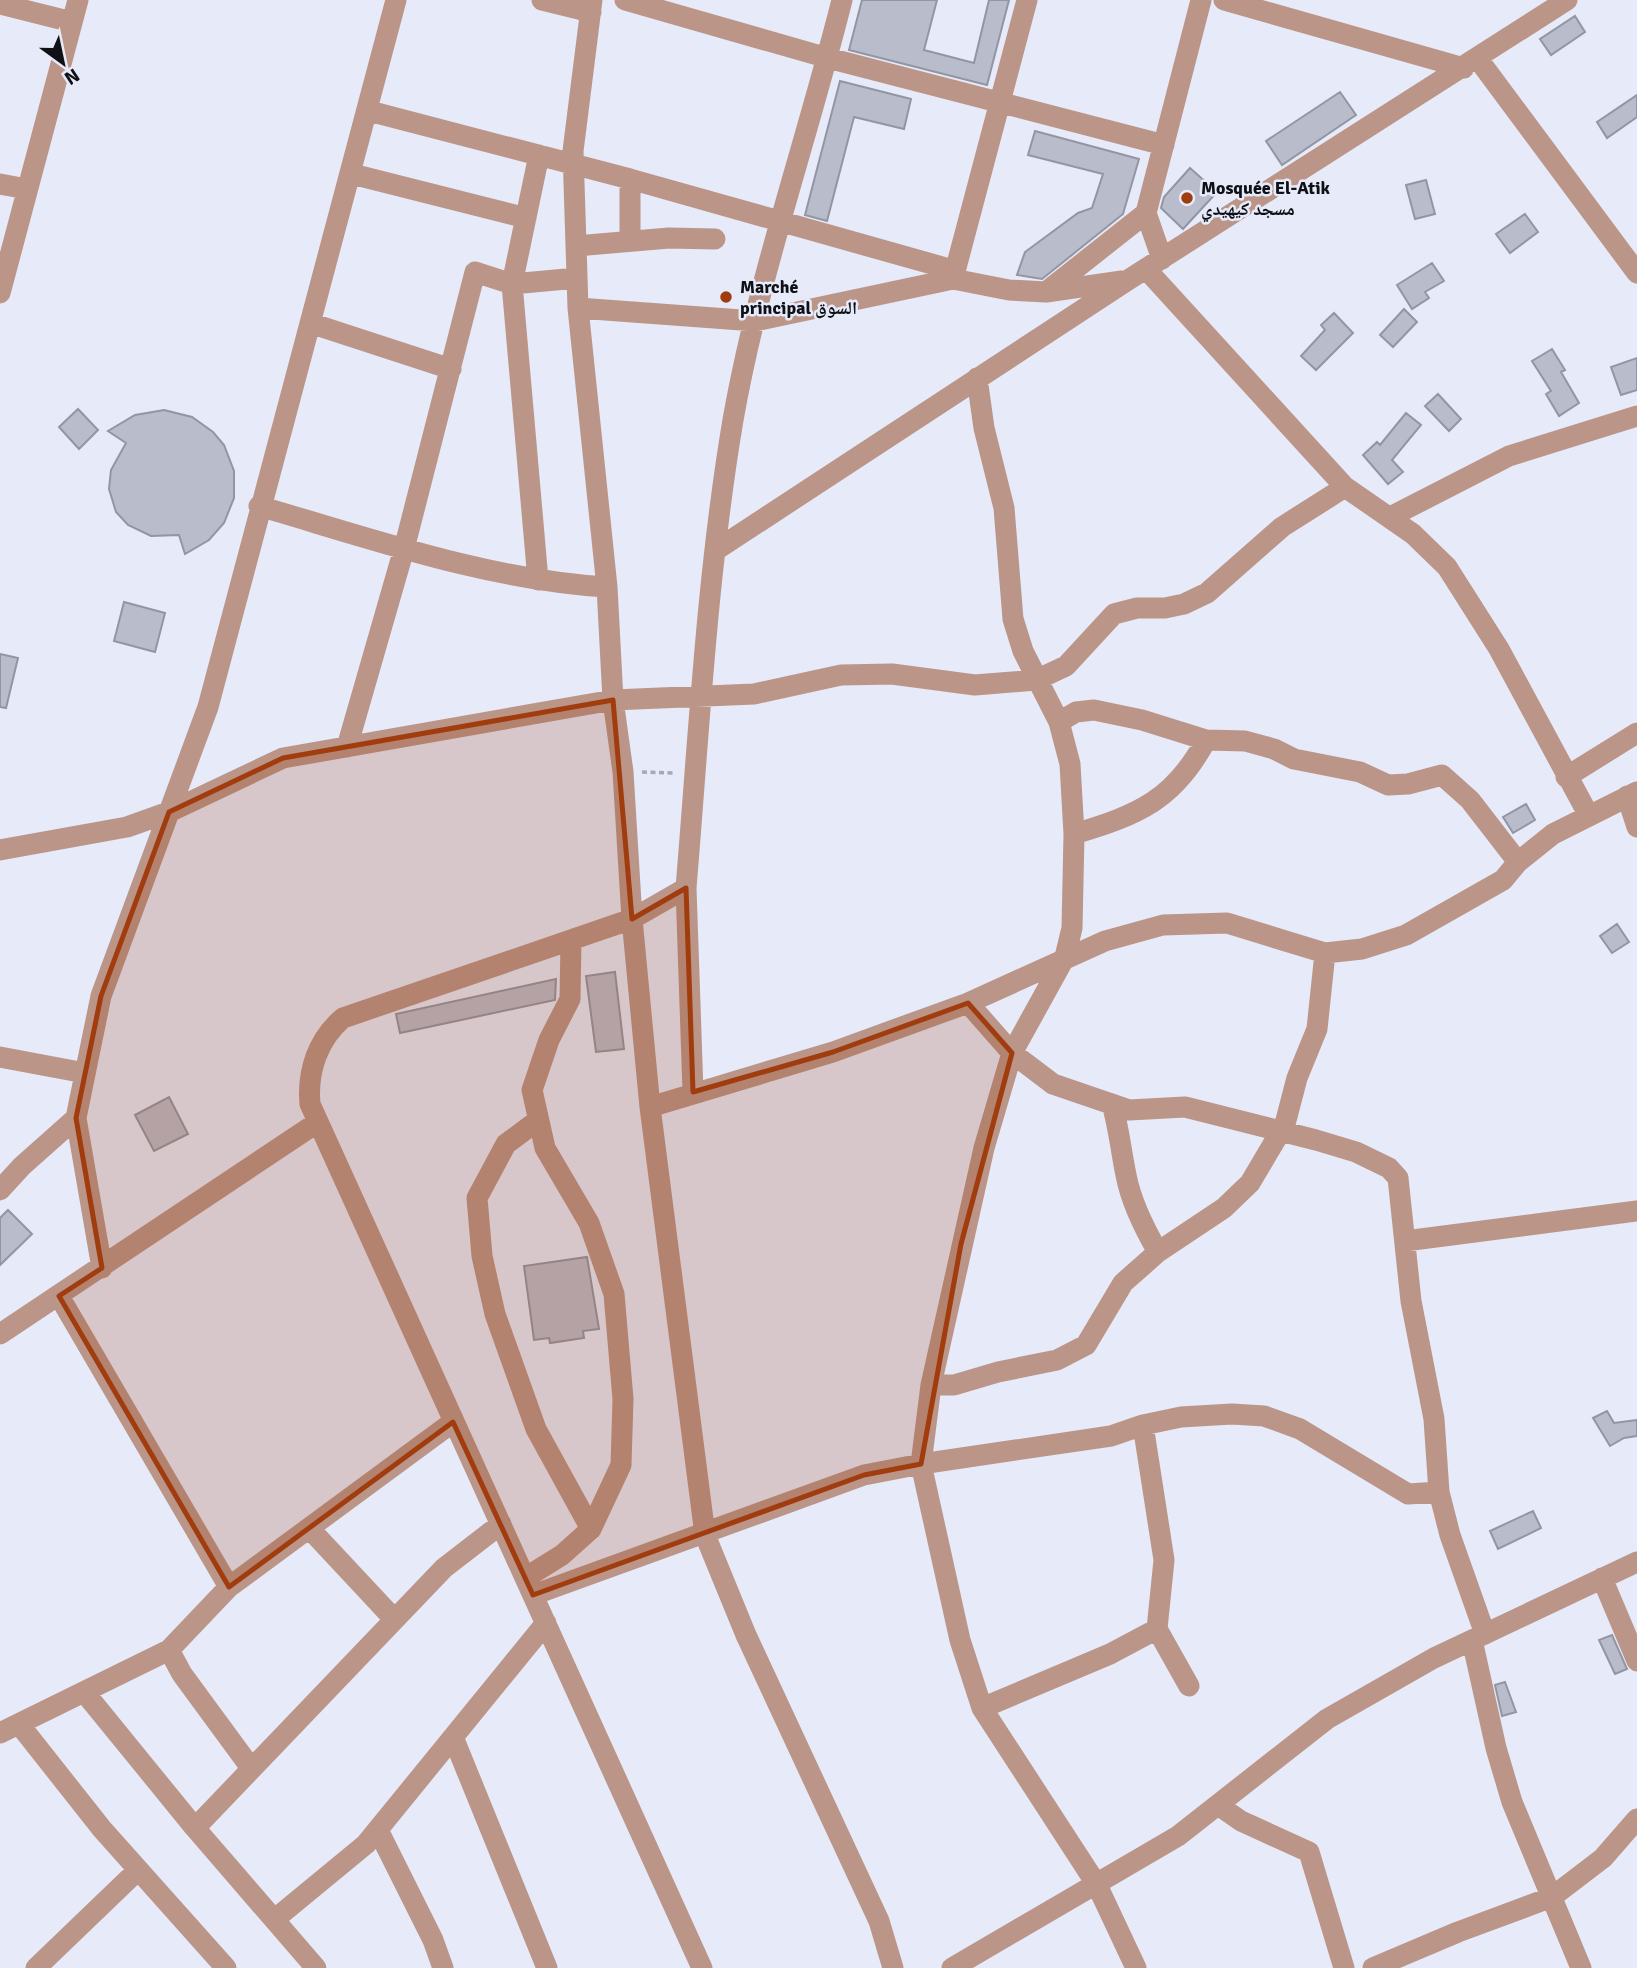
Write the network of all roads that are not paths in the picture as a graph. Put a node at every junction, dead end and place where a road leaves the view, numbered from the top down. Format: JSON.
{"nodes":[{"id":1,"x":78,"y":0,"type":"edge"},
{"id":2,"x":396,"y":0,"type":"edge"},
{"id":3,"x":542,"y":0,"type":"edge"},
{"id":4,"x":625,"y":0,"type":"edge"},
{"id":5,"x":842,"y":0,"type":"edge"},
{"id":6,"x":1027,"y":0,"type":"edge"},
{"id":7,"x":1201,"y":0,"type":"edge"},
{"id":8,"x":1224,"y":0,"type":"edge"},
{"id":9,"x":1567,"y":0,"type":"edge"},
{"id":10,"x":0,"y":4,"type":"edge"},
{"id":11,"x":592,"y":6,"type":"edge"},
{"id":12,"x":72,"y":22,"type":"junction"},
{"id":13,"x":828,"y":58,"type":"junction"},
{"id":14,"x":1471,"y":63,"type":"junction"},
{"id":15,"x":999,"y":102,"type":"junction"},
{"id":16,"x":369,"y":111,"type":"junction"},
{"id":17,"x":1164,"y":145,"type":"junction"},
{"id":18,"x":539,"y":155,"type":"junction"},
{"id":19,"x":574,"y":164,"type":"junction"},
{"id":20,"x":352,"y":174,"type":"junction"},
{"id":21,"x":630,"y":179,"type":"junction"},
{"id":22,"x":0,"y":184,"type":"edge"},
{"id":23,"x":27,"y":189,"type":"junction"},
{"id":24,"x":1146,"y":213,"type":"junction"},
{"id":25,"x":526,"y":218,"type":"junction"},
{"id":26,"x":783,"y":220,"type":"junction"},
{"id":27,"x":715,"y":239,"type":"dead end"},
{"id":28,"x":630,"y":241,"type":"junction"},
{"id":29,"x":576,"y":246,"type":"junction"},
{"id":30,"x":1154,"y":264,"type":"junction"},
{"id":31,"x":1637,"y":273,"type":"edge"},
{"id":32,"x":953,"y":274,"type":"junction"},
{"id":33,"x":577,"y":278,"type":"junction"},
{"id":34,"x":1128,"y":280,"type":"junction"},
{"id":35,"x":512,"y":284,"type":"junction"},
{"id":36,"x":1046,"y":292,"type":"junction"},
{"id":37,"x":0,"y":293,"type":"edge"},
{"id":38,"x":578,"y":308,"type":"junction"},
{"id":39,"x":755,"y":321,"type":"junction"},
{"id":40,"x":310,"y":323,"type":"junction"},
{"id":41,"x":451,"y":369,"type":"junction"},
{"id":42,"x":977,"y":378,"type":"junction"},
{"id":43,"x":1637,"y":416,"type":"edge"},
{"id":44,"x":1345,"y":487,"type":"junction"},
{"id":45,"x":259,"y":506,"type":"junction"},
{"id":46,"x":1390,"y":517,"type":"junction"},
{"id":47,"x":404,"y":549,"type":"junction"},
{"id":48,"x":716,"y":550,"type":"junction"},
{"id":49,"x":538,"y":580,"type":"junction"},
{"id":50,"x":607,"y":587,"type":"junction"},
{"id":51,"x":1036,"y":680,"type":"junction"},
{"id":52,"x":703,"y":697,"type":"junction"},
{"id":53,"x":613,"y":700,"type":"junction"},
{"id":54,"x":1059,"y":722,"type":"junction"},
{"id":55,"x":1637,"y":733,"type":"edge"},
{"id":56,"x":1206,"y":740,"type":"junction"},
{"id":57,"x":347,"y":747,"type":"junction"},
{"id":58,"x":1566,"y":777,"type":"junction"},
{"id":59,"x":1632,"y":794,"type":"edge"},
{"id":60,"x":169,"y":812,"type":"junction"},
{"id":61,"x":1588,"y":814,"type":"junction"},
{"id":62,"x":1637,"y":827,"type":"edge"},
{"id":63,"x":1074,"y":834,"type":"junction"},
{"id":64,"x":0,"y":850,"type":"edge"},
{"id":65,"x":1518,"y":862,"type":"junction"},
{"id":66,"x":686,"y":888,"type":"junction"},
{"id":67,"x":632,"y":919,"type":"junction"},
{"id":68,"x":571,"y":940,"type":"junction"},
{"id":69,"x":1325,"y":953,"type":"junction"},
{"id":70,"x":1065,"y":957,"type":"junction"},
{"id":71,"x":968,"y":1003,"type":"junction"},
{"id":72,"x":1012,"y":1054,"type":"junction"},
{"id":73,"x":0,"y":1056,"type":"edge"},
{"id":74,"x":85,"y":1073,"type":"junction"},
{"id":75,"x":693,"y":1092,"type":"junction"},
{"id":76,"x":1112,"y":1104,"type":"junction"},
{"id":77,"x":650,"y":1107,"type":"junction"},
{"id":78,"x":76,"y":1118,"type":"junction"},
{"id":79,"x":537,"y":1121,"type":"junction"},
{"id":80,"x":318,"y":1122,"type":"junction"},
{"id":81,"x":1281,"y":1132,"type":"junction"},
{"id":82,"x":0,"y":1190,"type":"edge"},
{"id":83,"x":1637,"y":1211,"type":"edge"},
{"id":84,"x":1405,"y":1241,"type":"junction"},
{"id":85,"x":1158,"y":1252,"type":"junction"},
{"id":86,"x":102,"y":1268,"type":"junction"},
{"id":87,"x":59,"y":1296,"type":"junction"},
{"id":88,"x":0,"y":1334,"type":"edge"},
{"id":89,"x":931,"y":1385,"type":"junction"},
{"id":90,"x":453,"y":1422,"type":"junction"},
{"id":91,"x":1143,"y":1425,"type":"junction"},
{"id":92,"x":921,"y":1464,"type":"junction"},
{"id":93,"x":1439,"y":1492,"type":"junction"},
{"id":94,"x":501,"y":1524,"type":"junction"},
{"id":95,"x":309,"y":1528,"type":"junction"},
{"id":96,"x":592,"y":1529,"type":"junction"},
{"id":97,"x":705,"y":1535,"type":"junction"},
{"id":98,"x":1637,"y":1562,"type":"edge"},
{"id":99,"x":1602,"y":1577,"type":"junction"},
{"id":100,"x":529,"y":1586,"type":"junction"},
{"id":101,"x":229,"y":1587,"type":"junction"},
{"id":102,"x":394,"y":1619,"type":"junction"},
{"id":103,"x":546,"y":1623,"type":"junction"},
{"id":104,"x":1157,"y":1629,"type":"junction"},
{"id":105,"x":1478,"y":1637,"type":"junction"},
{"id":106,"x":169,"y":1650,"type":"junction"},
{"id":107,"x":1637,"y":1661,"type":"edge"},
{"id":108,"x":1189,"y":1686,"type":"dead end"},
{"id":109,"x":85,"y":1692,"type":"junction"},
{"id":110,"x":982,"y":1708,"type":"junction"},
{"id":111,"x":9,"y":1728,"type":"edge"},
{"id":112,"x":453,"y":1737,"type":"junction"},
{"id":113,"x":251,"y":1768,"type":"junction"},
{"id":114,"x":1218,"y":1805,"type":"junction"},
{"id":115,"x":1637,"y":1819,"type":"edge"},
{"id":116,"x":195,"y":1828,"type":"junction"},
{"id":117,"x":378,"y":1830,"type":"junction"},
{"id":118,"x":138,"y":1870,"type":"junction"},
{"id":119,"x":1097,"y":1885,"type":"junction"},
{"id":120,"x":1552,"y":1897,"type":"junction"},
{"id":121,"x":275,"y":1919,"type":"junction"},
{"id":122,"x":36,"y":1968,"type":"edge"},
{"id":123,"x":226,"y":1968,"type":"edge"},
{"id":124,"x":315,"y":1968,"type":"edge"},
{"id":125,"x":443,"y":1968,"type":"edge"},
{"id":126,"x":547,"y":1968,"type":"edge"},
{"id":127,"x":702,"y":1968,"type":"edge"},
{"id":128,"x":893,"y":1968,"type":"edge"},
{"id":129,"x":952,"y":1968,"type":"edge"},
{"id":130,"x":1136,"y":1968,"type":"edge"},
{"id":131,"x":1344,"y":1968,"type":"edge"},
{"id":132,"x":1373,"y":1968,"type":"edge"},
{"id":133,"x":1581,"y":1968,"type":"edge"}],
"edges":[{"from":1,"to":12,"type":"street"},
{"from":2,"to":16,"type":"street"},
{"from":3,"to":11,"type":"street"},
{"from":4,"to":13,"type":"street"},
{"from":5,"to":13,"type":"street"},
{"from":6,"to":15,"type":"street"},
{"from":7,"to":17,"type":"street"},
{"from":8,"to":14,"type":"street"},
{"from":9,"to":14,"type":"street"},
{"from":10,"to":12,"type":"street"},
{"from":11,"to":19,"type":"street"},
{"from":12,"to":23,"type":"street"},
{"from":13,"to":15,"type":"street"},
{"from":13,"to":26,"type":"street"},
{"from":14,"to":30,"type":"street"},
{"from":14,"to":31,"type":"street"},
{"from":15,"to":17,"type":"street"},
{"from":15,"to":32,"type":"street"},
{"from":16,"to":18,"type":"street"},
{"from":16,"to":20,"type":"street"},
{"from":17,"to":24,"type":"street"},
{"from":18,"to":19,"type":"street"},
{"from":18,"to":25,"type":"street"},
{"from":19,"to":21,"type":"street"},
{"from":19,"to":29,"type":"street"},
{"from":20,"to":25,"type":"street"},
{"from":20,"to":40,"type":"street"},
{"from":21,"to":26,"type":"street"},
{"from":21,"to":28,"type":"street"},
{"from":22,"to":23,"type":"street"},
{"from":23,"to":37,"type":"street"},
{"from":24,"to":30,"type":"street"},
{"from":24,"to":36,"type":"street"},
{"from":25,"to":35,"type":"street"},
{"from":26,"to":32,"type":"street"},
{"from":26,"to":39,"type":"street"},
{"from":27,"to":28,"type":"street"},
{"from":28,"to":29,"type":"street"},
{"from":29,"to":33,"type":"street"},
{"from":30,"to":34,"type":"street"},
{"from":30,"to":44,"type":"street"},
{"from":32,"to":36,"type":"street"},
{"from":32,"to":39,"type":"street"},
{"from":33,"to":35,"type":"street"},
{"from":33,"to":38,"type":"street"},
{"from":34,"to":36,"type":"street"},
{"from":34,"to":42,"type":"street"},
{"from":35,"to":41,"type":"street"},
{"from":35,"to":49,"type":"street"},
{"from":38,"to":39,"type":"street"},
{"from":38,"to":50,"type":"street"},
{"from":39,"to":48,"type":"street"},
{"from":40,"to":41,"type":"street"},
{"from":40,"to":45,"type":"street"},
{"from":41,"to":47,"type":"street"},
{"from":42,"to":48,"type":"street"},
{"from":42,"to":51,"type":"street"},
{"from":43,"to":46,"type":"street"},
{"from":44,"to":46,"type":"street"},
{"from":44,"to":51,"type":"street"},
{"from":45,"to":47,"type":"street"},
{"from":45,"to":60,"type":"street"},
{"from":46,"to":58,"type":"street"},
{"from":47,"to":49,"type":"street"},
{"from":47,"to":57,"type":"street"},
{"from":48,"to":52,"type":"street"},
{"from":49,"to":50,"type":"street"},
{"from":50,"to":53,"type":"street"},
{"from":51,"to":52,"type":"street"},
{"from":51,"to":54,"type":"street"},
{"from":52,"to":53,"type":"street"},
{"from":52,"to":66,"type":"street"},
{"from":53,"to":57,"type":"street"},
{"from":53,"to":67,"type":"street"},
{"from":54,"to":56,"type":"street"},
{"from":54,"to":63,"type":"street"},
{"from":55,"to":58,"type":"street"},
{"from":56,"to":63,"type":"street"},
{"from":56,"to":65,"type":"street"},
{"from":57,"to":60,"type":"street"},
{"from":58,"to":61,"type":"street"},
{"from":59,"to":61,"type":"street"},
{"from":59,"to":62,"type":"street"},
{"from":60,"to":64,"type":"street"},
{"from":60,"to":74,"type":"street"},
{"from":61,"to":65,"type":"street"},
{"from":63,"to":70,"type":"street"},
{"from":65,"to":69,"type":"street"},
{"from":66,"to":67,"type":"street"},
{"from":66,"to":75,"type":"street"},
{"from":67,"to":68,"type":"street"},
{"from":67,"to":77,"type":"street"},
{"from":68,"to":79,"type":"street"},
{"from":68,"to":80,"type":"street"},
{"from":69,"to":70,"type":"street"},
{"from":69,"to":81,"type":"street"},
{"from":70,"to":71,"type":"street"},
{"from":70,"to":72,"type":"street"},
{"from":71,"to":72,"type":"street"},
{"from":71,"to":75,"type":"street"},
{"from":72,"to":76,"type":"street"},
{"from":72,"to":89,"type":"street"},
{"from":73,"to":74,"type":"street"},
{"from":74,"to":78,"type":"street"},
{"from":75,"to":77,"type":"street"},
{"from":76,"to":81,"type":"street"},
{"from":76,"to":85,"type":"street"},
{"from":77,"to":97,"type":"street"},
{"from":78,"to":82,"type":"street"},
{"from":78,"to":86,"type":"street"},
{"from":79,"to":96,"type":"street"},
{"from":79,"to":96,"type":"street"},
{"from":80,"to":86,"type":"street"},
{"from":80,"to":90,"type":"street"},
{"from":81,"to":84,"type":"street"},
{"from":81,"to":85,"type":"street"},
{"from":83,"to":84,"type":"street"},
{"from":84,"to":93,"type":"street"},
{"from":85,"to":89,"type":"street"},
{"from":86,"to":87,"type":"street"},
{"from":87,"to":88,"type":"street"},
{"from":87,"to":101,"type":"street"},
{"from":89,"to":92,"type":"street"},
{"from":90,"to":94,"type":"street"},
{"from":90,"to":95,"type":"street"},
{"from":91,"to":92,"type":"street"},
{"from":91,"to":93,"type":"street"},
{"from":91,"to":104,"type":"street"},
{"from":92,"to":97,"type":"street"},
{"from":92,"to":110,"type":"street"},
{"from":93,"to":105,"type":"street"},
{"from":94,"to":100,"type":"street"},
{"from":94,"to":102,"type":"street"},
{"from":95,"to":101,"type":"street"},
{"from":95,"to":102,"type":"street"},
{"from":96,"to":100,"type":"street"},
{"from":97,"to":100,"type":"street"},
{"from":97,"to":128,"type":"street"},
{"from":98,"to":99,"type":"street"},
{"from":99,"to":105,"type":"street"},
{"from":99,"to":107,"type":"street"},
{"from":100,"to":103,"type":"street"},
{"from":101,"to":106,"type":"street"},
{"from":102,"to":113,"type":"street"},
{"from":103,"to":112,"type":"street"},
{"from":103,"to":127,"type":"street"},
{"from":104,"to":108,"type":"street"},
{"from":104,"to":110,"type":"street"},
{"from":105,"to":114,"type":"street"},
{"from":105,"to":120,"type":"street"},
{"from":106,"to":109,"type":"street"},
{"from":106,"to":113,"type":"street"},
{"from":109,"to":111,"type":"street"},
{"from":109,"to":116,"type":"street"},
{"from":110,"to":119,"type":"street"},
{"from":111,"to":118,"type":"street"},
{"from":112,"to":117,"type":"street"},
{"from":112,"to":126,"type":"street"},
{"from":113,"to":116,"type":"street"},
{"from":114,"to":119,"type":"street"},
{"from":114,"to":131,"type":"street"},
{"from":115,"to":120,"type":"street"},
{"from":116,"to":121,"type":"street"},
{"from":117,"to":121,"type":"street"},
{"from":117,"to":125,"type":"street"},
{"from":118,"to":122,"type":"street"},
{"from":118,"to":123,"type":"street"},
{"from":119,"to":129,"type":"street"},
{"from":119,"to":130,"type":"street"},
{"from":120,"to":132,"type":"street"},
{"from":120,"to":133,"type":"street"},
{"from":121,"to":124,"type":"street"}]}
